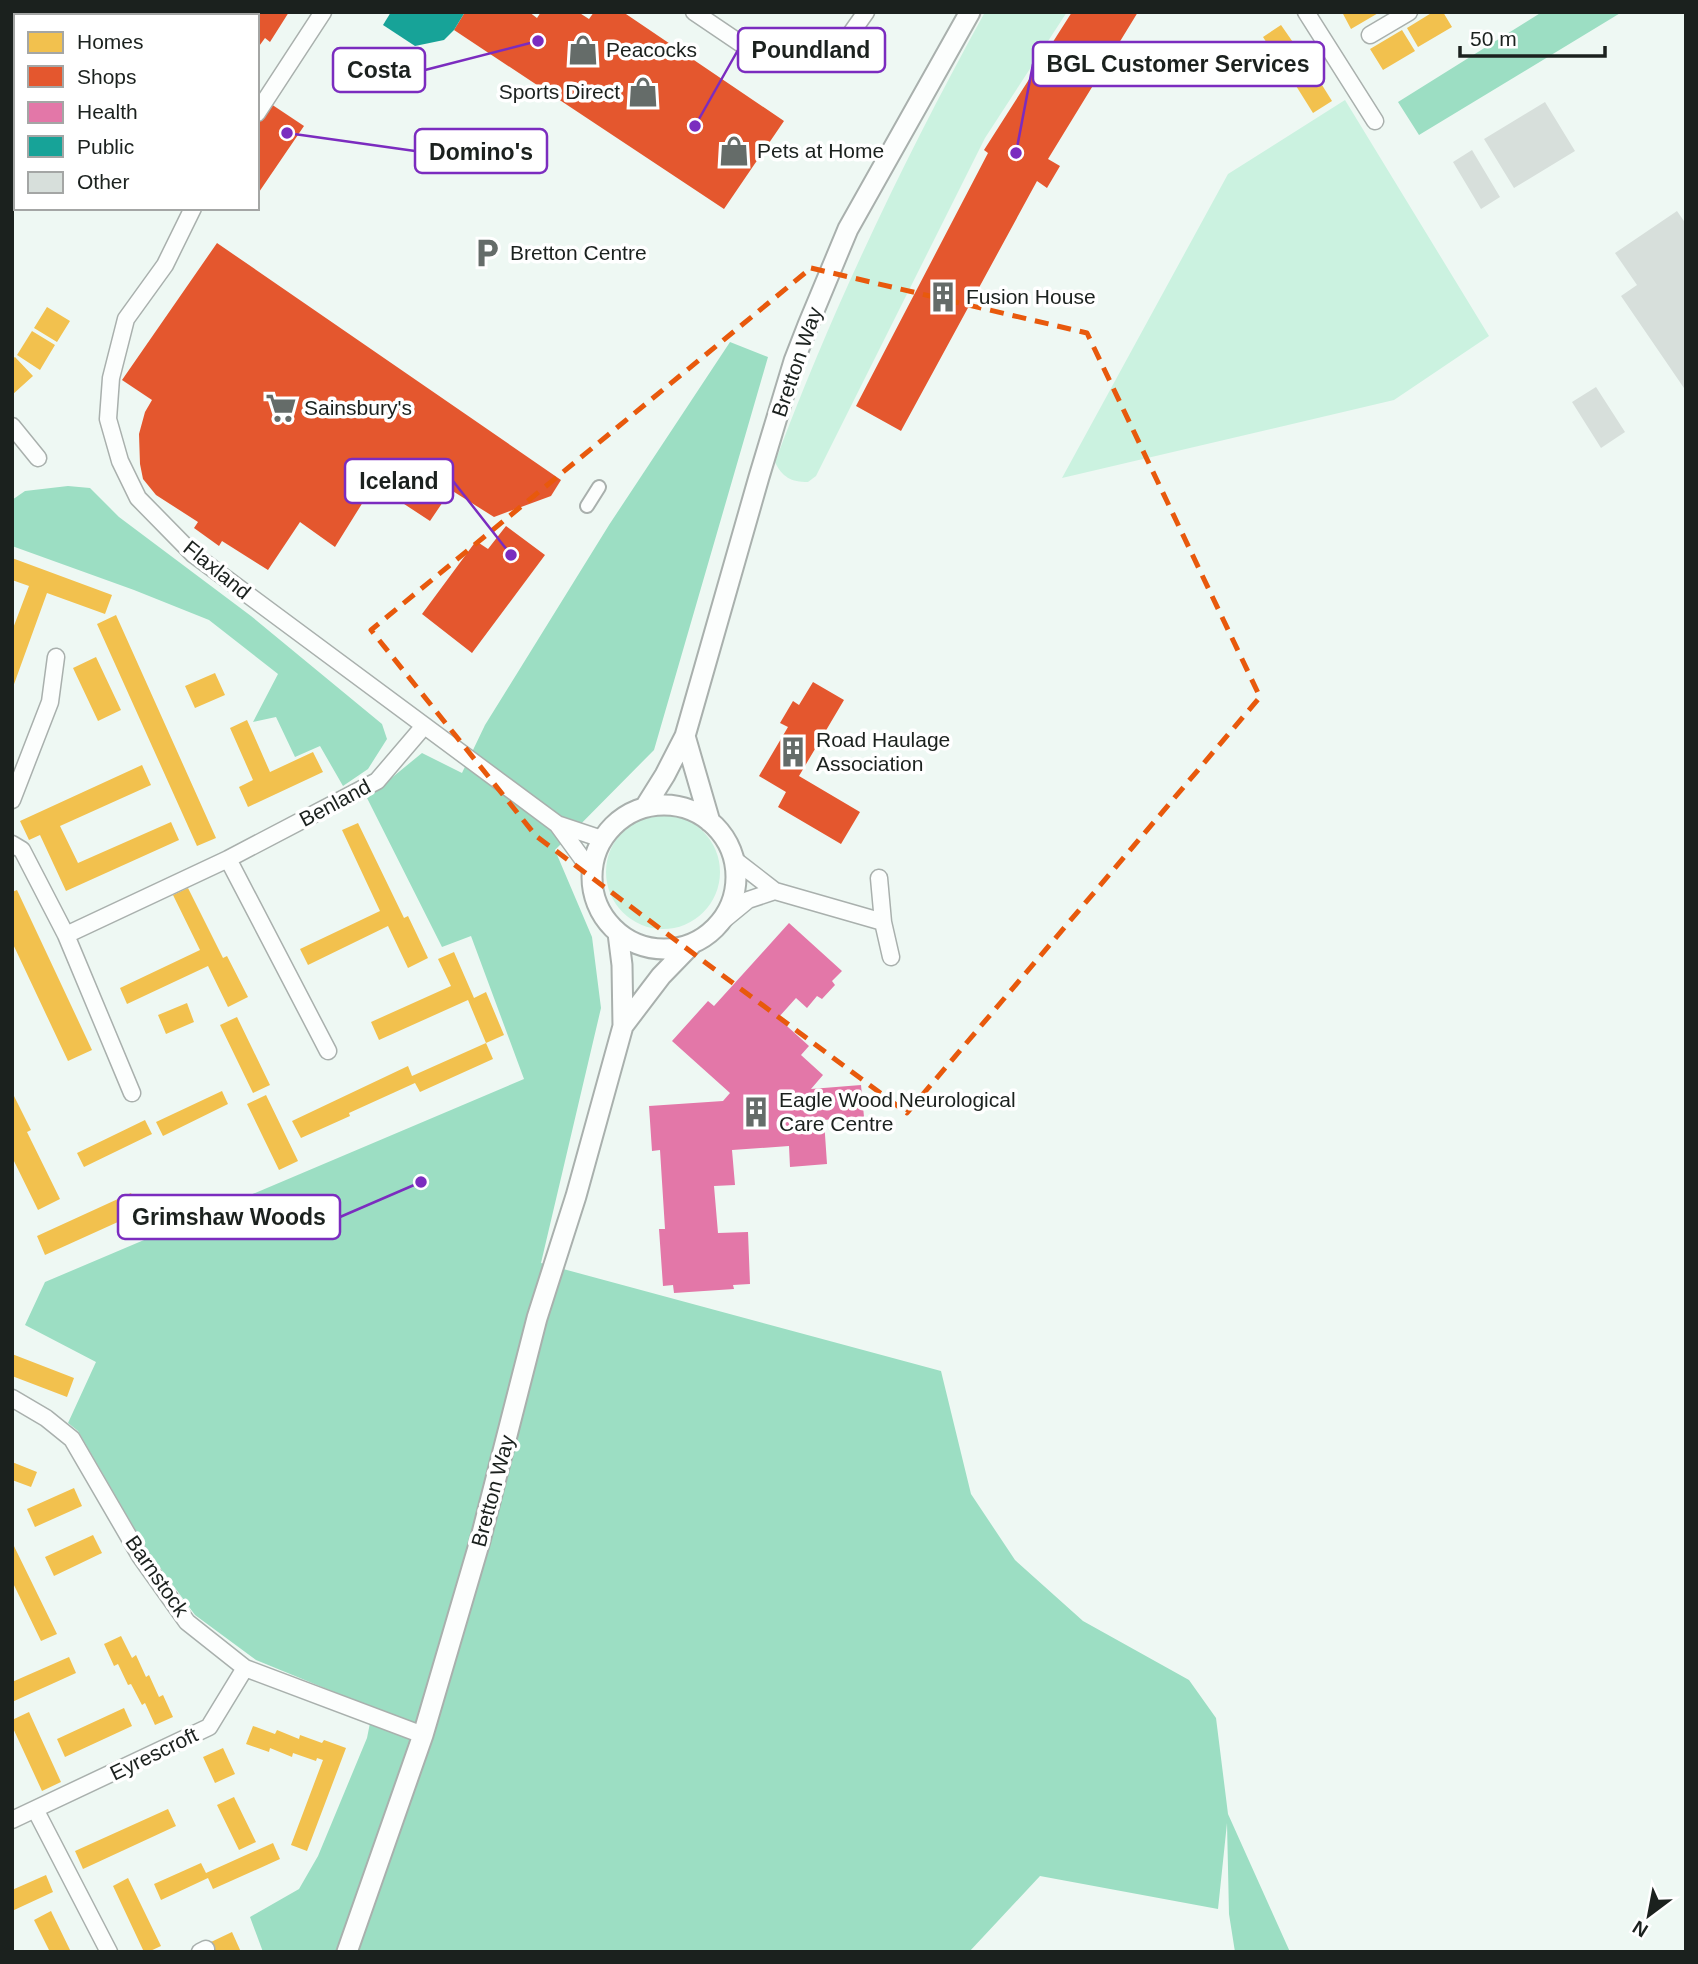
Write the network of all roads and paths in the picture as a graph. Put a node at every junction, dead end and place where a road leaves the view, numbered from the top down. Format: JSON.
{"nodes":[{"id":1,"x":323,"y":12,"type":"edge"},
{"id":2,"x":694,"y":12,"type":"edge"},
{"id":3,"x":866,"y":12,"type":"edge"},
{"id":4,"x":970,"y":12,"type":"edge"},
{"id":5,"x":1306,"y":12,"type":"edge"},
{"id":6,"x":1409,"y":12,"type":"edge"},
{"id":7,"x":1370,"y":35,"type":"dead end"},
{"id":8,"x":259,"y":110,"type":"edge"},
{"id":9,"x":1375,"y":121,"type":"dead end"},
{"id":10,"x":192,"y":210,"type":"edge"},
{"id":11,"x":12,"y":426,"type":"edge"},
{"id":12,"x":38,"y":458,"type":"dead end"},
{"id":13,"x":599,"y":487,"type":"dead end"},
{"id":14,"x":587,"y":506,"type":"dead end"},
{"id":15,"x":56,"y":657,"type":"dead end"},
{"id":16,"x":424,"y":726,"type":"junction"},
{"id":17,"x":685,"y":736,"type":"junction"},
{"id":18,"x":12,"y":800,"type":"edge"},
{"id":19,"x":645,"y":807,"type":"junction"},
{"id":20,"x":710,"y":821,"type":"junction"},
{"id":21,"x":556,"y":824,"type":"junction"},
{"id":22,"x":602,"y":839,"type":"junction"},
{"id":23,"x":12,"y":844,"type":"edge"},
{"id":24,"x":228,"y":859,"type":"junction"},
{"id":25,"x":735,"y":860,"type":"junction"},
{"id":26,"x":592,"y":872,"type":"junction"},
{"id":27,"x":878,"y":878,"type":"dead end"},
{"id":28,"x":775,"y":891,"type":"junction"},
{"id":29,"x":883,"y":922,"type":"junction"},
{"id":30,"x":720,"y":923,"type":"junction"},
{"id":31,"x":618,"y":933,"type":"junction"},
{"id":32,"x":66,"y":935,"type":"junction"},
{"id":33,"x":692,"y":944,"type":"junction"},
{"id":34,"x":891,"y":957,"type":"dead end"},
{"id":35,"x":623,"y":1026,"type":"junction"},
{"id":36,"x":328,"y":1051,"type":"dead end"},
{"id":37,"x":132,"y":1093,"type":"dead end"},
{"id":38,"x":12,"y":1398,"type":"edge"},
{"id":39,"x":244,"y":1668,"type":"junction"},
{"id":40,"x":423,"y":1735,"type":"junction"},
{"id":41,"x":36,"y":1811,"type":"junction"},
{"id":42,"x":12,"y":1821,"type":"edge"},
{"id":43,"x":109,"y":1952,"type":"edge"},
{"id":44,"x":347,"y":1952,"type":"edge"}],
"edges":[{"from":1,"to":8,"type":"street"},
{"from":2,"to":3,"type":"street"},
{"from":4,"to":17,"type":"street","name":"Bretton Way"},
{"from":5,"to":9,"type":"street"},
{"from":6,"to":7,"type":"street"},
{"from":10,"to":16,"type":"street","name":"Flaxland"},
{"from":11,"to":12,"type":"street"},
{"from":13,"to":14,"type":"street"},
{"from":15,"to":18,"type":"street"},
{"from":16,"to":21,"type":"street","name":"Flaxland"},
{"from":16,"to":24,"type":"street","name":"Benland"},
{"from":17,"to":19,"type":"street","name":"Bretton Way"},
{"from":17,"to":20,"type":"street"},
{"from":19,"to":20,"type":"street"},
{"from":19,"to":22,"type":"street"},
{"from":20,"to":25,"type":"street"},
{"from":21,"to":22,"type":"street","name":"Flaxland"},
{"from":21,"to":26,"type":"street","name":"Flaxland"},
{"from":22,"to":26,"type":"street"},
{"from":23,"to":32,"type":"street"},
{"from":24,"to":32,"type":"street","name":"Benland"},
{"from":24,"to":36,"type":"street"},
{"from":25,"to":28,"type":"street"},
{"from":25,"to":30,"type":"street"},
{"from":26,"to":31,"type":"street"},
{"from":27,"to":29,"type":"street"},
{"from":28,"to":29,"type":"street"},
{"from":28,"to":30,"type":"street"},
{"from":29,"to":34,"type":"street"},
{"from":30,"to":33,"type":"street"},
{"from":31,"to":33,"type":"street"},
{"from":31,"to":35,"type":"street","name":"Bretton Way"},
{"from":32,"to":37,"type":"street"},
{"from":33,"to":35,"type":"street","name":"Bretton Way"},
{"from":35,"to":40,"type":"street","name":"Bretton Way"},
{"from":38,"to":39,"type":"street","name":"Barnstock"},
{"from":39,"to":40,"type":"street","name":"Barnstock"},
{"from":39,"to":41,"type":"street","name":"Eyrescroft"},
{"from":40,"to":44,"type":"street","name":"Bretton Way"},
{"from":41,"to":42,"type":"street","name":"Eyrescroft"},
{"from":41,"to":43,"type":"street"}]}
